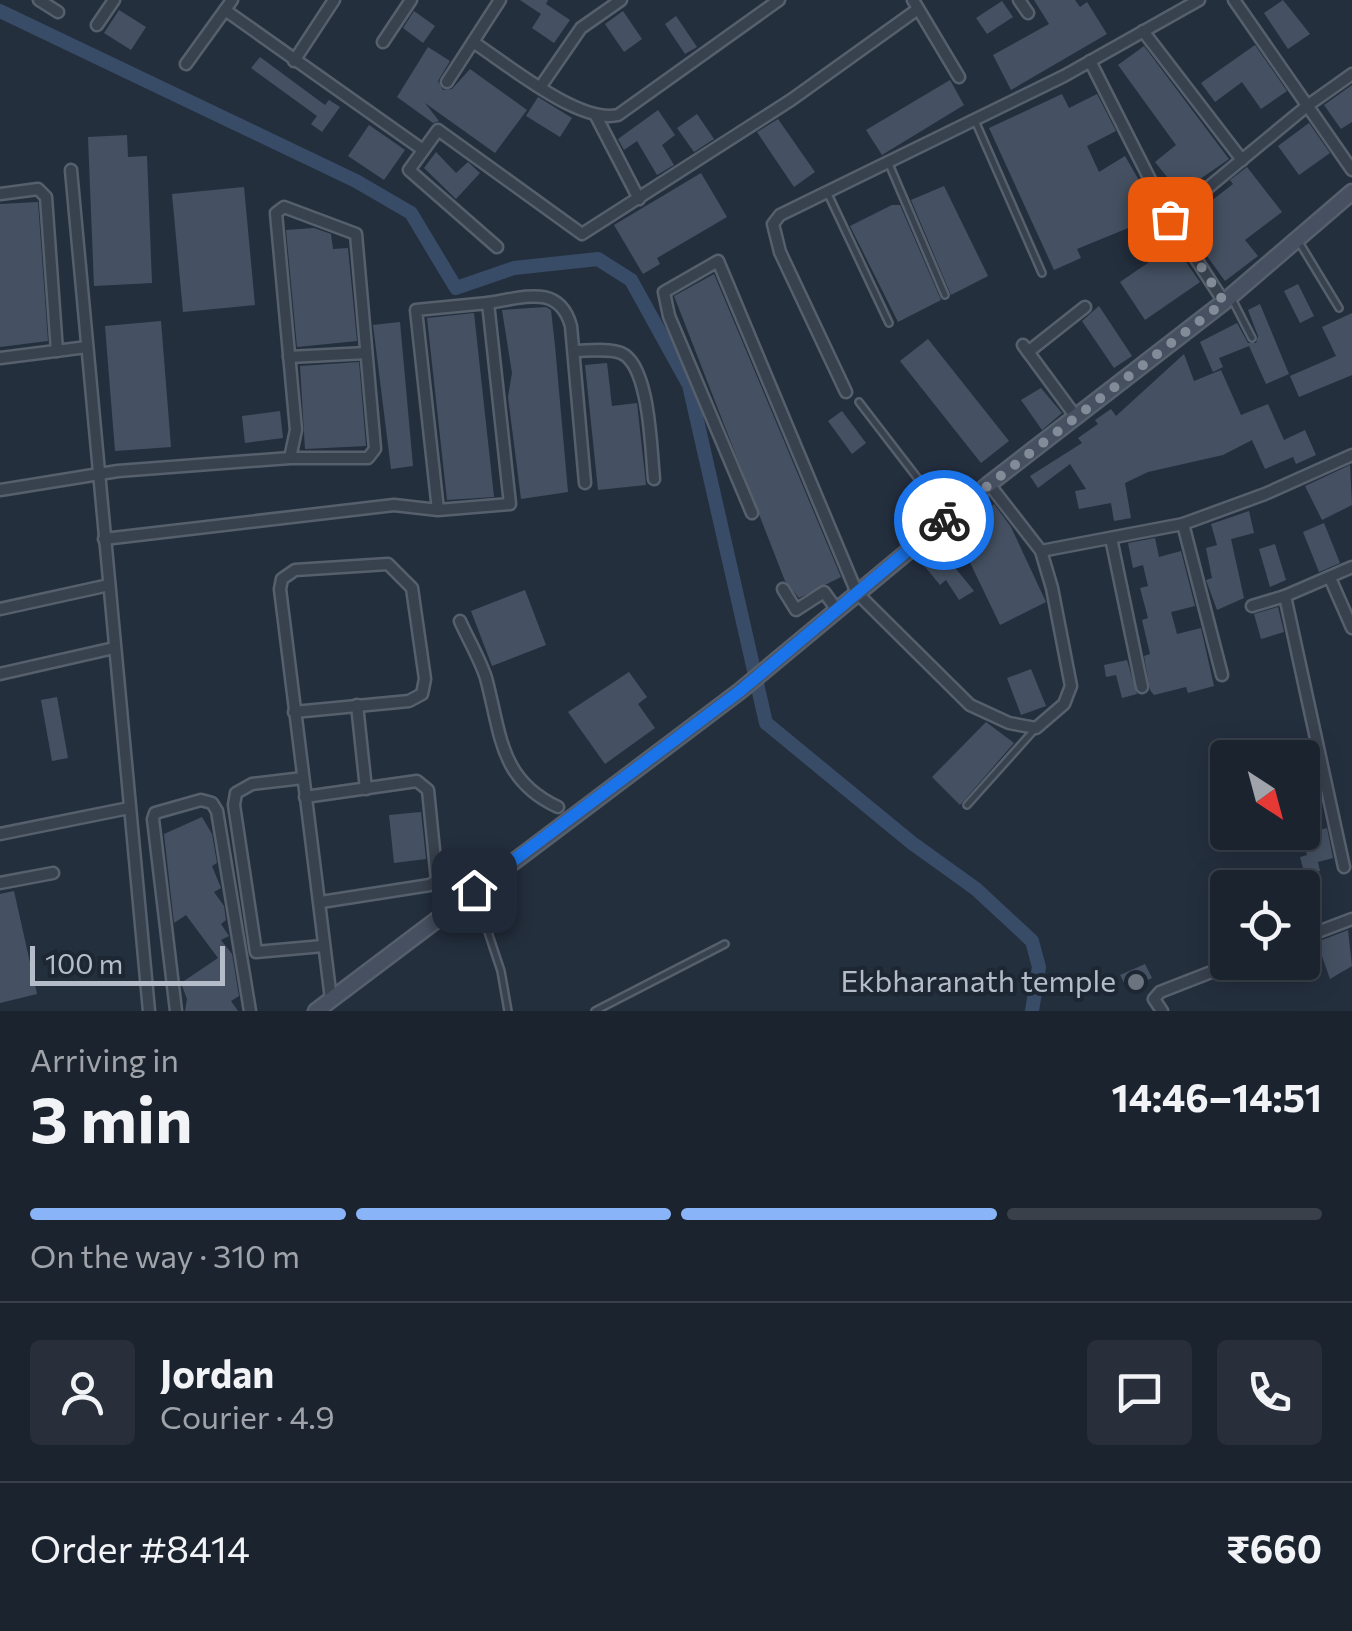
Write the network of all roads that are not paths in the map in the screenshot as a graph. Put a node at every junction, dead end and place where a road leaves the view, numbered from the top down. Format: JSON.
{"nodes":[{"id":1,"x":39,"y":0,"type":"edge"},
{"id":2,"x":114,"y":0,"type":"edge"},
{"id":3,"x":334,"y":0,"type":"edge"},
{"id":4,"x":411,"y":0,"type":"edge"},
{"id":5,"x":500,"y":0,"type":"edge"},
{"id":6,"x":621,"y":0,"type":"edge"},
{"id":7,"x":780,"y":0,"type":"edge"},
{"id":8,"x":1019,"y":0,"type":"edge"},
{"id":9,"x":1199,"y":0,"type":"edge"},
{"id":10,"x":1234,"y":0,"type":"edge"},
{"id":11,"x":915,"y":4,"type":"edge"},
{"id":12,"x":228,"y":5,"type":"edge"},
{"id":13,"x":58,"y":12,"type":"dead end"},
{"id":14,"x":1028,"y":13,"type":"dead end"},
{"id":15,"x":97,"y":24,"type":"dead end"},
{"id":16,"x":1143,"y":32,"type":"junction"},
{"id":17,"x":383,"y":42,"type":"dead end"},
{"id":18,"x":473,"y":42,"type":"junction"},
{"id":19,"x":294,"y":61,"type":"junction"},
{"id":20,"x":1090,"y":61,"type":"junction"},
{"id":21,"x":186,"y":64,"type":"dead end"},
{"id":22,"x":1352,"y":74,"type":"edge"},
{"id":23,"x":959,"y":76,"type":"dead end"},
{"id":24,"x":448,"y":82,"type":"dead end"},
{"id":25,"x":540,"y":86,"type":"junction"},
{"id":26,"x":1307,"y":106,"type":"junction"},
{"id":27,"x":596,"y":116,"type":"junction"},
{"id":28,"x":974,"y":120,"type":"junction"},
{"id":29,"x":424,"y":150,"type":"junction"},
{"id":30,"x":1242,"y":160,"type":"junction"},
{"id":31,"x":889,"y":164,"type":"junction"},
{"id":32,"x":71,"y":170,"type":"dead end"},
{"id":33,"x":1352,"y":170,"type":"edge"},
{"id":34,"x":826,"y":191,"type":"junction"},
{"id":35,"x":1352,"y":192,"type":"edge"},
{"id":36,"x":0,"y":194,"type":"edge"},
{"id":37,"x":639,"y":200,"type":"junction"},
{"id":38,"x":1170,"y":219,"type":"junction"},
{"id":39,"x":1297,"y":240,"type":"junction"},
{"id":40,"x":497,"y":247,"type":"dead end"},
{"id":41,"x":1042,"y":273,"type":"dead end"},
{"id":42,"x":944,"y":295,"type":"dead end"},
{"id":43,"x":1227,"y":299,"type":"junction"},
{"id":44,"x":488,"y":303,"type":"junction"},
{"id":45,"x":1085,"y":307,"type":"dead end"},
{"id":46,"x":1339,"y":308,"type":"dead end"},
{"id":47,"x":888,"y":324,"type":"dead end"},
{"id":48,"x":1252,"y":338,"type":"dead end"},
{"id":49,"x":87,"y":347,"type":"junction"},
{"id":50,"x":57,"y":351,"type":"junction"},
{"id":51,"x":574,"y":351,"type":"junction"},
{"id":52,"x":366,"y":353,"type":"junction"},
{"id":53,"x":289,"y":357,"type":"junction"},
{"id":54,"x":0,"y":358,"type":"edge"},
{"id":55,"x":846,"y":392,"type":"dead end"},
{"id":56,"x":859,"y":402,"type":"dead end"},
{"id":57,"x":1076,"y":416,"type":"junction"},
{"id":58,"x":1352,"y":455,"type":"edge"},
{"id":59,"x":290,"y":458,"type":"junction"},
{"id":60,"x":98,"y":474,"type":"junction"},
{"id":61,"x":654,"y":479,"type":"dead end"},
{"id":62,"x":585,"y":483,"type":"dead end"},
{"id":63,"x":988,"y":484,"type":"junction"},
{"id":64,"x":0,"y":490,"type":"edge"},
{"id":65,"x":438,"y":510,"type":"junction"},
{"id":66,"x":752,"y":513,"type":"dead end"},
{"id":67,"x":948,"y":518,"type":"junction"},
{"id":68,"x":1183,"y":524,"type":"junction"},
{"id":69,"x":1111,"y":538,"type":"junction"},
{"id":70,"x":104,"y":539,"type":"junction"},
{"id":71,"x":1042,"y":552,"type":"junction"},
{"id":72,"x":1352,"y":567,"type":"edge"},
{"id":73,"x":1330,"y":578,"type":"junction"},
{"id":74,"x":108,"y":585,"type":"junction"},
{"id":75,"x":782,"y":589,"type":"dead end"},
{"id":76,"x":857,"y":593,"type":"junction"},
{"id":77,"x":1285,"y":596,"type":"junction"},
{"id":78,"x":808,"y":602,"type":"junction"},
{"id":79,"x":1252,"y":606,"type":"dead end"},
{"id":80,"x":0,"y":609,"type":"edge"},
{"id":81,"x":836,"y":610,"type":"junction"},
{"id":82,"x":460,"y":621,"type":"dead end"},
{"id":83,"x":824,"y":622,"type":"junction"},
{"id":84,"x":1352,"y":628,"type":"edge"},
{"id":85,"x":114,"y":648,"type":"junction"},
{"id":86,"x":0,"y":674,"type":"edge"},
{"id":87,"x":1222,"y":674,"type":"dead end"},
{"id":88,"x":1142,"y":687,"type":"dead end"},
{"id":89,"x":357,"y":706,"type":"junction"},
{"id":90,"x":294,"y":712,"type":"junction"},
{"id":91,"x":1036,"y":728,"type":"junction"},
{"id":92,"x":304,"y":778,"type":"junction"},
{"id":93,"x":366,"y":789,"type":"junction"},
{"id":94,"x":305,"y":797,"type":"junction"},
{"id":95,"x":967,"y":805,"type":"dead end"},
{"id":96,"x":558,"y":807,"type":"joint"},
{"id":97,"x":129,"y":808,"type":"junction"},
{"id":98,"x":575,"y":815,"type":"junction"},
{"id":99,"x":0,"y":834,"type":"edge"},
{"id":100,"x":154,"y":858,"type":"junction"},
{"id":101,"x":134,"y":860,"type":"junction"},
{"id":102,"x":1344,"y":867,"type":"dead end"},
{"id":103,"x":53,"y":873,"type":"dead end"},
{"id":104,"x":0,"y":883,"type":"edge"},
{"id":105,"x":474,"y":890,"type":"junction"},
{"id":106,"x":320,"y":902,"type":"junction"},
{"id":107,"x":1352,"y":919,"type":"edge"},
{"id":108,"x":1320,"y":931,"type":"edge"},
{"id":109,"x":725,"y":944,"type":"dead end"},
{"id":110,"x":323,"y":946,"type":"junction"},
{"id":111,"x":1210,"y":972,"type":"edge"},
{"id":112,"x":331,"y":999,"type":"junction"},
{"id":113,"x":176,"y":1010,"type":"edge"},
{"id":114,"x":150,"y":1011,"type":"edge"},
{"id":115,"x":168,"y":1011,"type":"edge"},
{"id":116,"x":250,"y":1011,"type":"edge"},
{"id":117,"x":316,"y":1011,"type":"edge"},
{"id":118,"x":508,"y":1011,"type":"edge"},
{"id":119,"x":595,"y":1011,"type":"edge"},
{"id":120,"x":1162,"y":1011,"type":"edge"}],
"edges":[{"from":1,"to":13,"type":"street"},
{"from":2,"to":15,"type":"street"},
{"from":3,"to":19,"type":"street"},
{"from":4,"to":17,"type":"street"},
{"from":5,"to":18,"type":"street"},
{"from":6,"to":25,"type":"street"},
{"from":7,"to":27,"type":"street"},
{"from":8,"to":14,"type":"street"},
{"from":9,"to":16,"type":"street"},
{"from":10,"to":26,"type":"street"},
{"from":11,"to":23,"type":"street"},
{"from":11,"to":37,"type":"street"},
{"from":12,"to":19,"type":"street"},
{"from":12,"to":21,"type":"street"},
{"from":16,"to":20,"type":"street"},
{"from":16,"to":30,"type":"street"},
{"from":18,"to":24,"type":"street"},
{"from":18,"to":25,"type":"street"},
{"from":19,"to":29,"type":"street"},
{"from":20,"to":28,"type":"street"},
{"from":20,"to":38,"type":"street"},
{"from":22,"to":26,"type":"street"},
{"from":25,"to":27,"type":"street"},
{"from":26,"to":30,"type":"street"},
{"from":26,"to":33,"type":"street"},
{"from":27,"to":37,"type":"street"},
{"from":28,"to":31,"type":"street"},
{"from":28,"to":41,"type":"lane"},
{"from":29,"to":37,"type":"street"},
{"from":29,"to":40,"type":"street"},
{"from":30,"to":38,"type":"street"},
{"from":31,"to":34,"type":"street"},
{"from":31,"to":42,"type":"lane"},
{"from":32,"to":49,"type":"street"},
{"from":34,"to":47,"type":"lane"},
{"from":34,"to":55,"type":"street"},
{"from":35,"to":39,"type":"street"},
{"from":36,"to":50,"type":"street"},
{"from":38,"to":43,"type":"street"},
{"from":39,"to":43,"type":"street"},
{"from":39,"to":46,"type":"lane"},
{"from":43,"to":48,"type":"lane"},
{"from":43,"to":57,"type":"street"},
{"from":44,"to":51,"type":"street"},
{"from":44,"to":65,"type":"street"},
{"from":44,"to":65,"type":"street"},
{"from":45,"to":57,"type":"street"},
{"from":49,"to":50,"type":"street"},
{"from":49,"to":60,"type":"street"},
{"from":50,"to":54,"type":"street"},
{"from":51,"to":61,"type":"street"},
{"from":51,"to":62,"type":"street"},
{"from":52,"to":53,"type":"street"},
{"from":52,"to":53,"type":"street"},
{"from":52,"to":59,"type":"street"},
{"from":53,"to":59,"type":"street"},
{"from":56,"to":67,"type":"lane"},
{"from":57,"to":63,"type":"street"},
{"from":58,"to":68,"type":"street"},
{"from":59,"to":60,"type":"street"},
{"from":60,"to":64,"type":"street"},
{"from":60,"to":70,"type":"street"},
{"from":63,"to":67,"type":"street"},
{"from":63,"to":71,"type":"street"},
{"from":65,"to":70,"type":"street"},
{"from":66,"to":76,"type":"street"},
{"from":67,"to":76,"type":"street"},
{"from":68,"to":69,"type":"street"},
{"from":68,"to":87,"type":"street"},
{"from":69,"to":71,"type":"street"},
{"from":69,"to":88,"type":"street"},
{"from":70,"to":74,"type":"street"},
{"from":71,"to":91,"type":"street"},
{"from":72,"to":73,"type":"street"},
{"from":73,"to":77,"type":"street"},
{"from":73,"to":84,"type":"street"},
{"from":74,"to":80,"type":"street"},
{"from":74,"to":85,"type":"street"},
{"from":75,"to":78,"type":"street"},
{"from":76,"to":81,"type":"street"},
{"from":76,"to":91,"type":"street"},
{"from":77,"to":79,"type":"street"},
{"from":77,"to":102,"type":"street"},
{"from":78,"to":81,"type":"street"},
{"from":78,"to":83,"type":"street"},
{"from":81,"to":83,"type":"street"},
{"from":82,"to":96,"type":"street"},
{"from":83,"to":98,"type":"street"},
{"from":85,"to":86,"type":"street"},
{"from":85,"to":97,"type":"street"},
{"from":89,"to":90,"type":"street"},
{"from":89,"to":90,"type":"street"},
{"from":89,"to":93,"type":"street"},
{"from":90,"to":92,"type":"street"},
{"from":91,"to":95,"type":"lane"},
{"from":92,"to":94,"type":"street"},
{"from":92,"to":110,"type":"street"},
{"from":93,"to":94,"type":"street"},
{"from":93,"to":106,"type":"street"},
{"from":94,"to":106,"type":"street"},
{"from":96,"to":98,"type":"lane"},
{"from":97,"to":99,"type":"street"},
{"from":97,"to":101,"type":"street"},
{"from":98,"to":105,"type":"street"},
{"from":100,"to":101,"type":"street"},
{"from":100,"to":113,"type":"street"},
{"from":100,"to":116,"type":"street"},
{"from":101,"to":114,"type":"street"},
{"from":103,"to":104,"type":"street"},
{"from":105,"to":112,"type":"street"},
{"from":105,"to":118,"type":"lane"},
{"from":106,"to":110,"type":"street"},
{"from":107,"to":108,"type":"street"},
{"from":109,"to":119,"type":"lane"},
{"from":110,"to":112,"type":"street"},
{"from":111,"to":120,"type":"street"},
{"from":112,"to":117,"type":"street"},
{"from":113,"to":115,"type":"street"}]}
